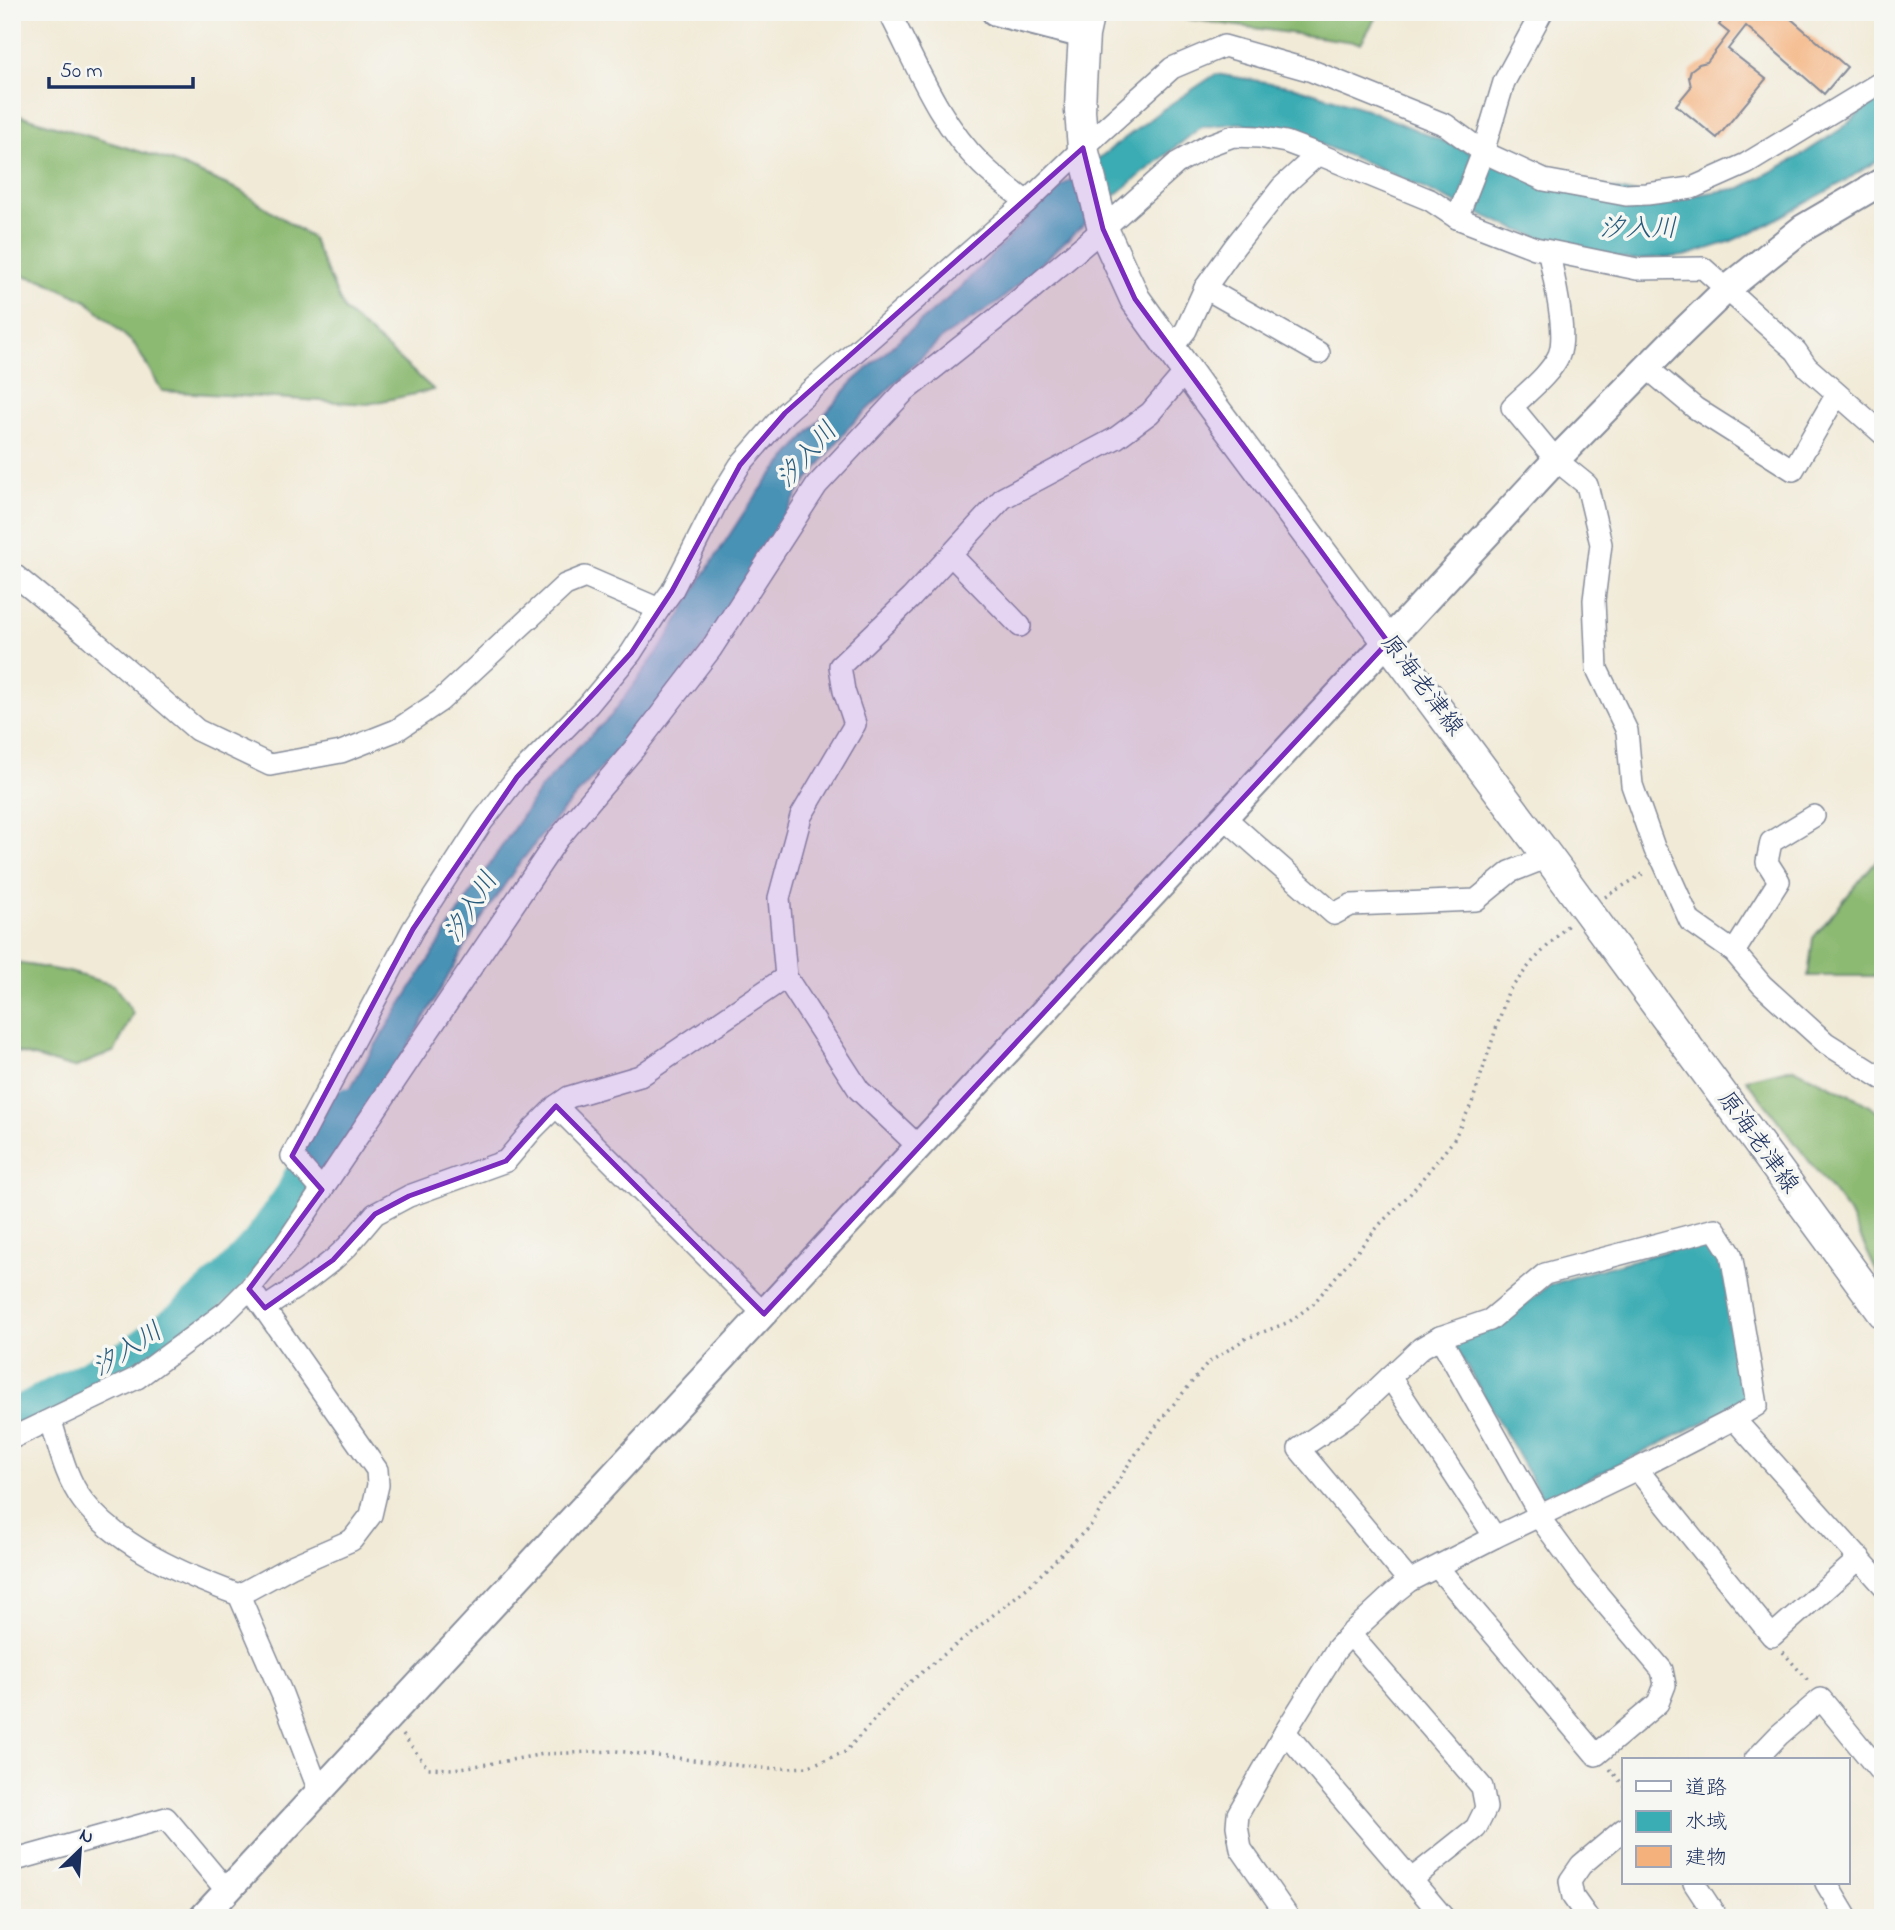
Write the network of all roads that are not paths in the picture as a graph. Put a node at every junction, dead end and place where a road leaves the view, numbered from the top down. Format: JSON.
{"nodes":[{"id":1,"x":889,"y":12,"type":"edge"},
{"id":2,"x":995,"y":12,"type":"edge"},
{"id":3,"x":1542,"y":12,"type":"edge"},
{"id":4,"x":1086,"y":24,"type":"edge"},
{"id":5,"x":1883,"y":81,"type":"edge"},
{"id":6,"x":1083,"y":148,"type":"junction"},
{"id":7,"x":1318,"y":154,"type":"junction"},
{"id":8,"x":1482,"y":154,"type":"junction"},
{"id":9,"x":1883,"y":181,"type":"edge"},
{"id":10,"x":1027,"y":202,"type":"junction"},
{"id":11,"x":1457,"y":218,"type":"junction"},
{"id":12,"x":1102,"y":225,"type":"junction"},
{"id":13,"x":1549,"y":253,"type":"junction"},
{"id":14,"x":1205,"y":288,"type":"junction"},
{"id":15,"x":1727,"y":289,"type":"junction"},
{"id":16,"x":1318,"y":354,"type":"dead end"},
{"id":17,"x":1178,"y":360,"type":"junction"},
{"id":18,"x":1646,"y":368,"type":"junction"},
{"id":19,"x":1837,"y":394,"type":"junction"},
{"id":20,"x":1883,"y":434,"type":"edge"},
{"id":21,"x":1556,"y":460,"type":"junction"},
{"id":22,"x":951,"y":555,"type":"junction"},
{"id":23,"x":12,"y":573,"type":"edge"},
{"id":24,"x":659,"y":609,"type":"junction"},
{"id":25,"x":1020,"y":626,"type":"dead end"},
{"id":26,"x":1388,"y":642,"type":"junction"},
{"id":27,"x":1814,"y":816,"type":"dead end"},
{"id":28,"x":1224,"y":817,"type":"junction"},
{"id":29,"x":1548,"y":857,"type":"junction"},
{"id":30,"x":1734,"y":952,"type":"junction"},
{"id":31,"x":786,"y":977,"type":"junction"},
{"id":32,"x":1883,"y":1079,"type":"edge"},
{"id":33,"x":556,"y":1106,"type":"junction"},
{"id":34,"x":919,"y":1147,"type":"junction"},
{"id":35,"x":322,"y":1190,"type":"junction"},
{"id":36,"x":249,"y":1289,"type":"junction"},
{"id":37,"x":265,"y":1308,"type":"junction"},
{"id":38,"x":1883,"y":1313,"type":"edge"},
{"id":39,"x":764,"y":1314,"type":"junction"},
{"id":40,"x":1440,"y":1337,"type":"junction"},
{"id":41,"x":1390,"y":1377,"type":"junction"},
{"id":42,"x":1734,"y":1419,"type":"junction"},
{"id":43,"x":51,"y":1421,"type":"junction"},
{"id":44,"x":12,"y":1438,"type":"edge"},
{"id":45,"x":1637,"y":1469,"type":"junction"},
{"id":46,"x":1539,"y":1517,"type":"junction"},
{"id":47,"x":1495,"y":1537,"type":"junction"},
{"id":48,"x":1860,"y":1559,"type":"junction"},
{"id":49,"x":1438,"y":1567,"type":"junction"},
{"id":50,"x":1409,"y":1581,"type":"junction"},
{"id":51,"x":1883,"y":1585,"type":"edge"},
{"id":52,"x":239,"y":1595,"type":"junction"},
{"id":53,"x":1350,"y":1634,"type":"junction"},
{"id":54,"x":1285,"y":1732,"type":"junction"},
{"id":55,"x":1757,"y":1758,"type":"edge"},
{"id":56,"x":1883,"y":1775,"type":"edge"},
{"id":57,"x":319,"y":1791,"type":"junction"},
{"id":58,"x":1622,"y":1831,"type":"edge"},
{"id":59,"x":12,"y":1861,"type":"edge"},
{"id":60,"x":1412,"y":1879,"type":"junction"},
{"id":61,"x":1695,"y":1884,"type":"edge"},
{"id":62,"x":1827,"y":1884,"type":"edge"},
{"id":63,"x":227,"y":1891,"type":"junction"},
{"id":64,"x":202,"y":1918,"type":"edge"},
{"id":65,"x":1289,"y":1918,"type":"edge"},
{"id":66,"x":1444,"y":1918,"type":"edge"},
{"id":67,"x":1588,"y":1918,"type":"edge"},
{"id":68,"x":1717,"y":1918,"type":"edge"},
{"id":69,"x":1847,"y":1918,"type":"edge"}],
"edges":[{"from":1,"to":10,"type":"street"},
{"from":2,"to":4,"type":"street"},
{"from":3,"to":8,"type":"street"},
{"from":4,"to":6,"type":"main road","name":"原海老津線"},
{"from":5,"to":8,"type":"street"},
{"from":6,"to":8,"type":"street"},
{"from":6,"to":10,"type":"street"},
{"from":6,"to":12,"type":"main road","name":"原海老津線"},
{"from":7,"to":11,"type":"street"},
{"from":7,"to":12,"type":"street"},
{"from":7,"to":14,"type":"street"},
{"from":8,"to":11,"type":"street"},
{"from":9,"to":15,"type":"street"},
{"from":10,"to":24,"type":"street"},
{"from":11,"to":13,"type":"street"},
{"from":12,"to":17,"type":"main road","name":"原海老津線"},
{"from":12,"to":35,"type":"street"},
{"from":13,"to":15,"type":"street"},
{"from":13,"to":21,"type":"street"},
{"from":14,"to":16,"type":"street"},
{"from":14,"to":17,"type":"street"},
{"from":15,"to":18,"type":"street"},
{"from":15,"to":19,"type":"street"},
{"from":17,"to":22,"type":"street"},
{"from":17,"to":26,"type":"main road","name":"原海老津線"},
{"from":18,"to":19,"type":"street"},
{"from":18,"to":21,"type":"street"},
{"from":19,"to":20,"type":"street"},
{"from":21,"to":26,"type":"street"},
{"from":21,"to":30,"type":"street"},
{"from":22,"to":25,"type":"street"},
{"from":22,"to":31,"type":"street"},
{"from":23,"to":24,"type":"street"},
{"from":24,"to":35,"type":"street"},
{"from":26,"to":28,"type":"street"},
{"from":26,"to":29,"type":"main road","name":"原海老津線"},
{"from":27,"to":30,"type":"street"},
{"from":28,"to":29,"type":"street"},
{"from":28,"to":34,"type":"street"},
{"from":29,"to":38,"type":"main road","name":"原海老津線"},
{"from":30,"to":32,"type":"street"},
{"from":31,"to":33,"type":"street"},
{"from":31,"to":34,"type":"street"},
{"from":33,"to":37,"type":"street"},
{"from":33,"to":39,"type":"street"},
{"from":34,"to":39,"type":"street"},
{"from":35,"to":36,"type":"street"},
{"from":36,"to":37,"type":"street"},
{"from":36,"to":43,"type":"street"},
{"from":37,"to":52,"type":"street"},
{"from":39,"to":57,"type":"street"},
{"from":40,"to":41,"type":"street"},
{"from":40,"to":42,"type":"street"},
{"from":40,"to":46,"type":"street"},
{"from":41,"to":47,"type":"street"},
{"from":41,"to":50,"type":"street"},
{"from":42,"to":45,"type":"street"},
{"from":42,"to":48,"type":"street"},
{"from":43,"to":44,"type":"street"},
{"from":43,"to":52,"type":"street"},
{"from":45,"to":46,"type":"street"},
{"from":45,"to":48,"type":"street"},
{"from":46,"to":47,"type":"street"},
{"from":46,"to":49,"type":"street"},
{"from":47,"to":49,"type":"street"},
{"from":48,"to":51,"type":"street"},
{"from":49,"to":50,"type":"street"},
{"from":50,"to":53,"type":"street"},
{"from":52,"to":57,"type":"street"},
{"from":53,"to":54,"type":"street"},
{"from":53,"to":60,"type":"street"},
{"from":54,"to":60,"type":"street"},
{"from":54,"to":65,"type":"street"},
{"from":55,"to":56,"type":"street"},
{"from":57,"to":63,"type":"street"},
{"from":58,"to":67,"type":"street"},
{"from":59,"to":63,"type":"street"},
{"from":60,"to":66,"type":"street"},
{"from":61,"to":68,"type":"street"},
{"from":62,"to":69,"type":"street"},
{"from":63,"to":64,"type":"street"}]}
